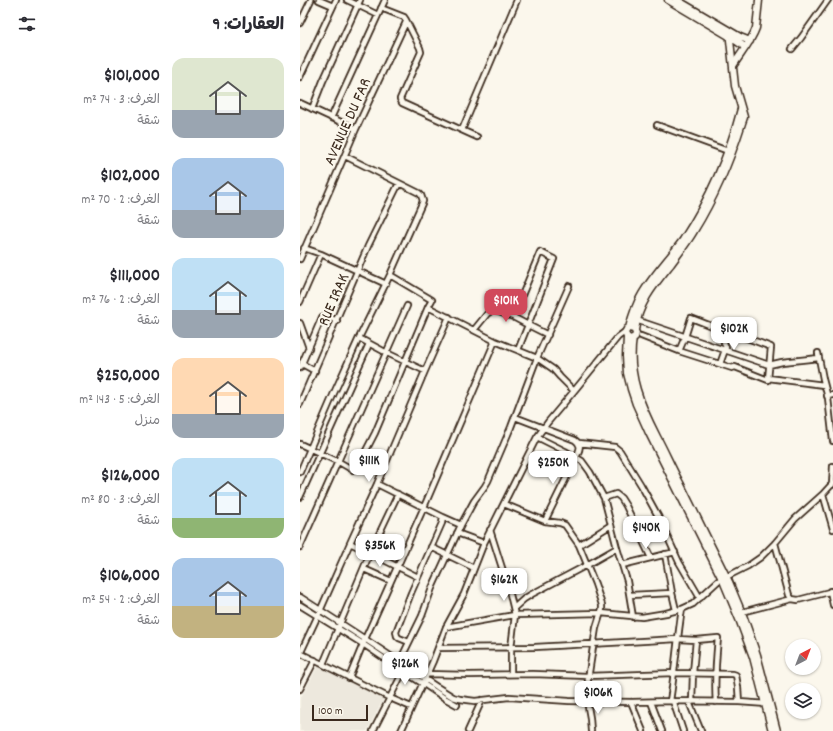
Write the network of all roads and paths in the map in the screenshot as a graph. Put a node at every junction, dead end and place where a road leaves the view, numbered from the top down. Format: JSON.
{"nodes":[{"id":1,"x":311,"y":0,"type":"edge"},
{"id":2,"x":319,"y":0,"type":"edge"},
{"id":3,"x":336,"y":0,"type":"edge"},
{"id":4,"x":347,"y":0,"type":"edge"},
{"id":5,"x":360,"y":0,"type":"edge"},
{"id":6,"x":385,"y":0,"type":"edge"},
{"id":7,"x":517,"y":0,"type":"edge"},
{"id":8,"x":668,"y":0,"type":"edge"},
{"id":9,"x":678,"y":0,"type":"edge"},
{"id":10,"x":759,"y":0,"type":"edge"},
{"id":11,"x":828,"y":0,"type":"edge"},
{"id":12,"x":358,"y":5,"type":"junction"},
{"id":13,"x":333,"y":6,"type":"junction"},
{"id":14,"x":381,"y":8,"type":"junction"},
{"id":15,"x":378,"y":15,"type":"junction"},
{"id":16,"x":406,"y":20,"type":"junction"},
{"id":17,"x":300,"y":23,"type":"edge"},
{"id":18,"x":729,"y":34,"type":"junction"},
{"id":19,"x":750,"y":41,"type":"junction"},
{"id":20,"x":745,"y":47,"type":"junction"},
{"id":21,"x":792,"y":49,"type":"dead end"},
{"id":22,"x":732,"y":66,"type":"junction"},
{"id":23,"x":300,"y":77,"type":"edge"},
{"id":24,"x":300,"y":103,"type":"edge"},
{"id":25,"x":312,"y":109,"type":"junction"},
{"id":26,"x":741,"y":109,"type":"junction"},
{"id":27,"x":332,"y":118,"type":"junction"},
{"id":28,"x":657,"y":125,"type":"dead end"},
{"id":29,"x":356,"y":129,"type":"junction"},
{"id":30,"x":462,"y":130,"type":"junction"},
{"id":31,"x":477,"y":137,"type":"dead end"},
{"id":32,"x":728,"y":151,"type":"junction"},
{"id":33,"x":345,"y":156,"type":"junction"},
{"id":34,"x":399,"y":183,"type":"junction"},
{"id":35,"x":304,"y":248,"type":"junction"},
{"id":36,"x":321,"y":254,"type":"junction"},
{"id":37,"x":300,"y":259,"type":"edge"},
{"id":38,"x":358,"y":270,"type":"junction"},
{"id":39,"x":390,"y":275,"type":"junction"},
{"id":40,"x":386,"y":284,"type":"junction"},
{"id":41,"x":570,"y":286,"type":"dead end"},
{"id":42,"x":300,"y":302,"type":"edge"},
{"id":43,"x":407,"y":306,"type":"dead end"},
{"id":44,"x":428,"y":308,"type":"junction"},
{"id":45,"x":449,"y":317,"type":"junction"},
{"id":46,"x":513,"y":317,"type":"junction"},
{"id":47,"x":636,"y":320,"type":"junction"},
{"id":48,"x":337,"y":321,"type":"junction"},
{"id":49,"x":300,"y":323,"type":"edge"},
{"id":50,"x":528,"y":325,"type":"junction"},
{"id":51,"x":474,"y":330,"type":"junction"},
{"id":52,"x":727,"y":332,"type":"junction"},
{"id":53,"x":632,"y":334,"type":"junction"},
{"id":54,"x":548,"y":335,"type":"junction"},
{"id":55,"x":685,"y":337,"type":"junction"},
{"id":56,"x":359,"y":338,"type":"junction"},
{"id":57,"x":495,"y":341,"type":"junction"},
{"id":58,"x":369,"y":344,"type":"junction"},
{"id":59,"x":309,"y":348,"type":"junction"},
{"id":60,"x":518,"y":350,"type":"junction"},
{"id":61,"x":725,"y":350,"type":"junction"},
{"id":62,"x":679,"y":351,"type":"junction"},
{"id":63,"x":387,"y":353,"type":"junction"},
{"id":64,"x":818,"y":353,"type":"dead end"},
{"id":65,"x":537,"y":358,"type":"junction"},
{"id":66,"x":819,"y":358,"type":"junction"},
{"id":67,"x":405,"y":361,"type":"junction"},
{"id":68,"x":301,"y":364,"type":"edge"},
{"id":69,"x":720,"y":364,"type":"junction"},
{"id":70,"x":769,"y":365,"type":"junction"},
{"id":71,"x":315,"y":371,"type":"junction"},
{"id":72,"x":425,"y":371,"type":"junction"},
{"id":73,"x":768,"y":378,"type":"junction"},
{"id":74,"x":824,"y":385,"type":"junction"},
{"id":75,"x":574,"y":391,"type":"junction"},
{"id":76,"x":833,"y":395,"type":"edge"},
{"id":77,"x":827,"y":396,"type":"junction"},
{"id":78,"x":300,"y":404,"type":"edge"},
{"id":79,"x":515,"y":416,"type":"junction"},
{"id":80,"x":544,"y":428,"type":"junction"},
{"id":81,"x":538,"y":437,"type":"junction"},
{"id":82,"x":833,"y":441,"type":"edge"},
{"id":83,"x":579,"y":443,"type":"junction"},
{"id":84,"x":300,"y":444,"type":"edge"},
{"id":85,"x":309,"y":448,"type":"junction"},
{"id":86,"x":320,"y":453,"type":"junction"},
{"id":87,"x":576,"y":458,"type":"junction"},
{"id":88,"x":338,"y":462,"type":"junction"},
{"id":89,"x":833,"y":466,"type":"edge"},
{"id":90,"x":300,"y":472,"type":"edge"},
{"id":91,"x":377,"y":484,"type":"junction"},
{"id":92,"x":832,"y":484,"type":"edge"},
{"id":93,"x":398,"y":494,"type":"junction"},
{"id":94,"x":823,"y":494,"type":"junction"},
{"id":95,"x":300,"y":497,"type":"edge"},
{"id":96,"x":604,"y":498,"type":"junction"},
{"id":97,"x":504,"y":504,"type":"junction"},
{"id":98,"x":424,"y":507,"type":"junction"},
{"id":99,"x":830,"y":508,"type":"edge"},
{"id":100,"x":443,"y":517,"type":"junction"},
{"id":101,"x":545,"y":521,"type":"junction"},
{"id":102,"x":832,"y":522,"type":"edge"},
{"id":103,"x":461,"y":525,"type":"junction"},
{"id":104,"x":611,"y":525,"type":"junction"},
{"id":105,"x":833,"y":529,"type":"edge"},
{"id":106,"x":490,"y":530,"type":"junction"},
{"id":107,"x":458,"y":533,"type":"junction"},
{"id":108,"x":350,"y":543,"type":"junction"},
{"id":109,"x":484,"y":543,"type":"junction"},
{"id":110,"x":775,"y":543,"type":"junction"},
{"id":111,"x":580,"y":545,"type":"junction"},
{"id":112,"x":300,"y":547,"type":"edge"},
{"id":113,"x":431,"y":547,"type":"junction"},
{"id":114,"x":617,"y":548,"type":"junction"},
{"id":115,"x":675,"y":552,"type":"junction"},
{"id":116,"x":370,"y":554,"type":"junction"},
{"id":117,"x":665,"y":554,"type":"junction"},
{"id":118,"x":447,"y":555,"type":"junction"},
{"id":119,"x":651,"y":558,"type":"junction"},
{"id":120,"x":587,"y":565,"type":"junction"},
{"id":121,"x":622,"y":565,"type":"junction"},
{"id":122,"x":397,"y":567,"type":"junction"},
{"id":123,"x":474,"y":568,"type":"junction"},
{"id":124,"x":364,"y":569,"type":"junction"},
{"id":125,"x":418,"y":577,"type":"junction"},
{"id":126,"x":724,"y":578,"type":"junction"},
{"id":127,"x":391,"y":581,"type":"junction"},
{"id":128,"x":831,"y":591,"type":"edge"},
{"id":129,"x":672,"y":593,"type":"junction"},
{"id":130,"x":630,"y":595,"type":"junction"},
{"id":131,"x":300,"y":597,"type":"edge"},
{"id":132,"x":700,"y":598,"type":"junction"},
{"id":133,"x":792,"y":599,"type":"junction"},
{"id":134,"x":300,"y":605,"type":"edge"},
{"id":135,"x":833,"y":605,"type":"edge"},
{"id":136,"x":514,"y":608,"type":"junction"},
{"id":137,"x":679,"y":610,"type":"junction"},
{"id":138,"x":320,"y":611,"type":"junction"},
{"id":139,"x":742,"y":612,"type":"junction"},
{"id":140,"x":601,"y":613,"type":"junction"},
{"id":141,"x":515,"y":614,"type":"junction"},
{"id":142,"x":317,"y":616,"type":"junction"},
{"id":143,"x":633,"y":617,"type":"junction"},
{"id":144,"x":341,"y":623,"type":"junction"},
{"id":145,"x":446,"y":627,"type":"junction"},
{"id":146,"x":339,"y":629,"type":"junction"},
{"id":147,"x":365,"y":638,"type":"junction"},
{"id":148,"x":677,"y":640,"type":"junction"},
{"id":149,"x":696,"y":640,"type":"junction"},
{"id":150,"x":409,"y":642,"type":"junction"},
{"id":151,"x":363,"y":644,"type":"junction"},
{"id":152,"x":594,"y":644,"type":"junction"},
{"id":153,"x":438,"y":648,"type":"junction"},
{"id":154,"x":511,"y":648,"type":"junction"},
{"id":155,"x":300,"y":653,"type":"edge"},
{"id":156,"x":315,"y":660,"type":"junction"},
{"id":157,"x":323,"y":664,"type":"junction"},
{"id":158,"x":399,"y":665,"type":"junction"},
{"id":159,"x":404,"y":669,"type":"junction"},
{"id":160,"x":674,"y":673,"type":"junction"},
{"id":161,"x":692,"y":673,"type":"junction"},
{"id":162,"x":511,"y":674,"type":"junction"},
{"id":163,"x":715,"y":674,"type":"junction"},
{"id":164,"x":588,"y":676,"type":"junction"},
{"id":165,"x":349,"y":678,"type":"junction"},
{"id":166,"x":424,"y":679,"type":"junction"},
{"id":167,"x":300,"y":689,"type":"edge"},
{"id":168,"x":390,"y":698,"type":"junction"},
{"id":169,"x":482,"y":700,"type":"junction"},
{"id":170,"x":587,"y":700,"type":"junction"},
{"id":171,"x":671,"y":701,"type":"junction"},
{"id":172,"x":631,"y":702,"type":"junction"},
{"id":173,"x":651,"y":702,"type":"junction"},
{"id":174,"x":691,"y":702,"type":"junction"},
{"id":175,"x":716,"y":702,"type":"junction"},
{"id":176,"x":739,"y":702,"type":"junction"},
{"id":177,"x":768,"y":704,"type":"junction"},
{"id":178,"x":457,"y":705,"type":"dead end"},
{"id":179,"x":411,"y":707,"type":"junction"},
{"id":180,"x":373,"y":731,"type":"edge"},
{"id":181,"x":401,"y":731,"type":"edge"},
{"id":182,"x":468,"y":731,"type":"edge"},
{"id":183,"x":591,"y":731,"type":"edge"},
{"id":184,"x":643,"y":731,"type":"edge"},
{"id":185,"x":662,"y":731,"type":"edge"},
{"id":186,"x":682,"y":731,"type":"edge"},
{"id":187,"x":701,"y":731,"type":"edge"},
{"id":188,"x":772,"y":731,"type":"edge"},
{"id":189,"x":777,"y":731,"type":"edge"}],
"edges":[{"from":1,"to":17,"type":"street"},
{"from":2,"to":13,"type":"street"},
{"from":3,"to":13,"type":"street"},
{"from":4,"to":12,"type":"street"},
{"from":5,"to":12,"type":"street"},
{"from":6,"to":14,"type":"street"},
{"from":7,"to":30,"type":"street"},
{"from":8,"to":18,"type":"street"},
{"from":9,"to":18,"type":"street"},
{"from":10,"to":19,"type":"street"},
{"from":11,"to":21,"type":"street"},
{"from":12,"to":15,"type":"street"},
{"from":12,"to":25,"type":"street"},
{"from":13,"to":23,"type":"street"},
{"from":14,"to":15,"type":"street"},
{"from":14,"to":16,"type":"street"},
{"from":15,"to":27,"type":"street"},
{"from":16,"to":29,"type":"street","name":"AVENUE DU FAR"},
{"from":16,"to":30,"type":"street"},
{"from":18,"to":19,"type":"street"},
{"from":18,"to":20,"type":"street"},
{"from":18,"to":22,"type":"street"},
{"from":19,"to":20,"type":"street"},
{"from":20,"to":22,"type":"street"},
{"from":22,"to":26,"type":"street"},
{"from":24,"to":25,"type":"street"},
{"from":25,"to":27,"type":"street"},
{"from":26,"to":32,"type":"street"},
{"from":26,"to":47,"type":"street"},
{"from":27,"to":29,"type":"street"},
{"from":28,"to":32,"type":"street"},
{"from":29,"to":33,"type":"street","name":"AVENUE DU FAR"},
{"from":30,"to":31,"type":"street"},
{"from":32,"to":53,"type":"street"},
{"from":33,"to":34,"type":"street"},
{"from":33,"to":35,"type":"street","name":"AVENUE DU FAR"},
{"from":34,"to":38,"type":"street","name":"RUE IRAK"},
{"from":34,"to":39,"type":"street"},
{"from":35,"to":36,"type":"street"},
{"from":35,"to":37,"type":"street","name":"AVENUE DU FAR"},
{"from":36,"to":38,"type":"street"},
{"from":36,"to":42,"type":"street"},
{"from":38,"to":40,"type":"street"},
{"from":38,"to":48,"type":"street","name":"RUE IRAK"},
{"from":39,"to":40,"type":"street"},
{"from":39,"to":44,"type":"street"},
{"from":40,"to":56,"type":"street"},
{"from":41,"to":54,"type":"street"},
{"from":43,"to":63,"type":"street"},
{"from":44,"to":45,"type":"street"},
{"from":44,"to":67,"type":"street"},
{"from":45,"to":51,"type":"street"},
{"from":45,"to":72,"type":"street"},
{"from":46,"to":50,"type":"street"},
{"from":46,"to":50,"type":"street"},
{"from":46,"to":51,"type":"street"},
{"from":47,"to":53,"type":"street"},
{"from":47,"to":55,"type":"street"},
{"from":48,"to":59,"type":"street"},
{"from":48,"to":71,"type":"street","name":"RUE IRAK"},
{"from":49,"to":59,"type":"street"},
{"from":50,"to":54,"type":"street"},
{"from":50,"to":60,"type":"street"},
{"from":51,"to":57,"type":"street"},
{"from":52,"to":55,"type":"street"},
{"from":52,"to":61,"type":"street"},
{"from":52,"to":70,"type":"street"},
{"from":53,"to":62,"type":"street"},
{"from":53,"to":75,"type":"street"},
{"from":53,"to":126,"type":"street"},
{"from":54,"to":65,"type":"street"},
{"from":55,"to":61,"type":"street"},
{"from":55,"to":62,"type":"street"},
{"from":56,"to":58,"type":"street"},
{"from":56,"to":85,"type":"street"},
{"from":57,"to":60,"type":"street"},
{"from":57,"to":98,"type":"street"},
{"from":58,"to":63,"type":"street"},
{"from":58,"to":86,"type":"street"},
{"from":59,"to":68,"type":"street"},
{"from":60,"to":65,"type":"street"},
{"from":61,"to":69,"type":"street"},
{"from":61,"to":70,"type":"street"},
{"from":62,"to":69,"type":"street"},
{"from":63,"to":67,"type":"street"},
{"from":63,"to":88,"type":"street"},
{"from":64,"to":66,"type":"street"},
{"from":65,"to":75,"type":"street"},
{"from":65,"to":79,"type":"street"},
{"from":66,"to":70,"type":"street"},
{"from":66,"to":74,"type":"street"},
{"from":67,"to":72,"type":"street"},
{"from":67,"to":88,"type":"street"},
{"from":68,"to":71,"type":"street"},
{"from":69,"to":73,"type":"street"},
{"from":70,"to":73,"type":"street"},
{"from":71,"to":78,"type":"street","name":"RUE IRAK"},
{"from":72,"to":91,"type":"street"},
{"from":73,"to":74,"type":"street"},
{"from":74,"to":77,"type":"street"},
{"from":75,"to":80,"type":"street"},
{"from":76,"to":77,"type":"street"},
{"from":77,"to":82,"type":"street"},
{"from":79,"to":80,"type":"street"},
{"from":79,"to":103,"type":"street"},
{"from":80,"to":81,"type":"street"},
{"from":80,"to":83,"type":"street"},
{"from":81,"to":87,"type":"street"},
{"from":81,"to":97,"type":"street"},
{"from":83,"to":87,"type":"street"},
{"from":83,"to":115,"type":"street"},
{"from":84,"to":85,"type":"street"},
{"from":85,"to":86,"type":"street"},
{"from":85,"to":90,"type":"street"},
{"from":86,"to":88,"type":"street"},
{"from":86,"to":95,"type":"street"},
{"from":87,"to":96,"type":"street"},
{"from":87,"to":101,"type":"street"},
{"from":88,"to":112,"type":"street"},
{"from":89,"to":92,"type":"street"},
{"from":91,"to":93,"type":"street"},
{"from":91,"to":108,"type":"street"},
{"from":92,"to":94,"type":"street"},
{"from":93,"to":98,"type":"street"},
{"from":93,"to":116,"type":"street"},
{"from":94,"to":99,"type":"street"},
{"from":94,"to":110,"type":"street"},
{"from":96,"to":104,"type":"street"},
{"from":96,"to":119,"type":"street"},
{"from":97,"to":101,"type":"street"},
{"from":97,"to":106,"type":"street"},
{"from":98,"to":100,"type":"street"},
{"from":98,"to":122,"type":"street"},
{"from":99,"to":102,"type":"street"},
{"from":100,"to":103,"type":"street"},
{"from":100,"to":113,"type":"street"},
{"from":101,"to":111,"type":"street"},
{"from":102,"to":105,"type":"street"},
{"from":103,"to":107,"type":"street"},
{"from":104,"to":111,"type":"street"},
{"from":104,"to":114,"type":"street"},
{"from":106,"to":109,"type":"street"},
{"from":106,"to":136,"type":"street"},
{"from":107,"to":109,"type":"street"},
{"from":107,"to":118,"type":"street"},
{"from":108,"to":116,"type":"street"},
{"from":108,"to":138,"type":"street"},
{"from":109,"to":123,"type":"street"},
{"from":110,"to":126,"type":"street"},
{"from":110,"to":133,"type":"street"},
{"from":111,"to":120,"type":"street"},
{"from":113,"to":118,"type":"street"},
{"from":113,"to":125,"type":"street"},
{"from":114,"to":120,"type":"street"},
{"from":114,"to":121,"type":"street"},
{"from":115,"to":117,"type":"street"},
{"from":115,"to":132,"type":"street"},
{"from":116,"to":122,"type":"street"},
{"from":116,"to":124,"type":"street"},
{"from":117,"to":119,"type":"street"},
{"from":117,"to":129,"type":"street"},
{"from":118,"to":123,"type":"street"},
{"from":118,"to":150,"type":"street"},
{"from":119,"to":121,"type":"street"},
{"from":120,"to":136,"type":"street"},
{"from":120,"to":140,"type":"street"},
{"from":121,"to":130,"type":"street"},
{"from":122,"to":125,"type":"street"},
{"from":122,"to":127,"type":"street"},
{"from":123,"to":145,"type":"street"},
{"from":124,"to":127,"type":"street"},
{"from":124,"to":144,"type":"street"},
{"from":125,"to":150,"type":"street"},
{"from":126,"to":132,"type":"street"},
{"from":126,"to":139,"type":"street"},
{"from":126,"to":177,"type":"street"},
{"from":127,"to":147,"type":"street"},
{"from":128,"to":133,"type":"street"},
{"from":128,"to":135,"type":"street"},
{"from":129,"to":130,"type":"street"},
{"from":129,"to":137,"type":"street"},
{"from":130,"to":143,"type":"street"},
{"from":131,"to":138,"type":"street"},
{"from":132,"to":137,"type":"street"},
{"from":133,"to":139,"type":"street"},
{"from":134,"to":142,"type":"street"},
{"from":136,"to":141,"type":"street"},
{"from":137,"to":143,"type":"street"},
{"from":137,"to":148,"type":"street"},
{"from":138,"to":142,"type":"street"},
{"from":138,"to":144,"type":"street"},
{"from":139,"to":177,"type":"street"},
{"from":140,"to":141,"type":"street"},
{"from":140,"to":143,"type":"street"},
{"from":140,"to":152,"type":"street"},
{"from":141,"to":145,"type":"street"},
{"from":141,"to":154,"type":"street"},
{"from":142,"to":146,"type":"street"},
{"from":142,"to":155,"type":"street"},
{"from":144,"to":146,"type":"street"},
{"from":144,"to":147,"type":"street"},
{"from":145,"to":153,"type":"street"},
{"from":146,"to":151,"type":"street"},
{"from":146,"to":157,"type":"street"},
{"from":147,"to":151,"type":"street"},
{"from":147,"to":158,"type":"street"},
{"from":148,"to":149,"type":"street"},
{"from":148,"to":152,"type":"street"},
{"from":148,"to":160,"type":"street"},
{"from":149,"to":161,"type":"street"},
{"from":149,"to":163,"type":"street"},
{"from":150,"to":158,"type":"street"},
{"from":151,"to":158,"type":"street"},
{"from":151,"to":165,"type":"street"},
{"from":152,"to":154,"type":"street"},
{"from":152,"to":164,"type":"street"},
{"from":153,"to":154,"type":"street"},
{"from":153,"to":166,"type":"street"},
{"from":154,"to":162,"type":"street"},
{"from":155,"to":156,"type":"street"},
{"from":156,"to":157,"type":"street"},
{"from":156,"to":167,"type":"street"},
{"from":157,"to":165,"type":"street"},
{"from":158,"to":159,"type":"street"},
{"from":159,"to":166,"type":"street"},
{"from":159,"to":168,"type":"street"},
{"from":160,"to":161,"type":"street"},
{"from":160,"to":164,"type":"street"},
{"from":160,"to":171,"type":"street"},
{"from":161,"to":163,"type":"street"},
{"from":161,"to":174,"type":"street"},
{"from":162,"to":164,"type":"street"},
{"from":162,"to":166,"type":"street"},
{"from":163,"to":175,"type":"street"},
{"from":163,"to":176,"type":"street"},
{"from":164,"to":170,"type":"street"},
{"from":165,"to":168,"type":"street"},
{"from":166,"to":169,"type":"street"},
{"from":166,"to":178,"type":"street"},
{"from":166,"to":179,"type":"street"},
{"from":168,"to":179,"type":"street"},
{"from":168,"to":180,"type":"street"},
{"from":169,"to":170,"type":"street"},
{"from":169,"to":182,"type":"street"},
{"from":170,"to":172,"type":"street"},
{"from":170,"to":183,"type":"street"},
{"from":171,"to":173,"type":"street"},
{"from":171,"to":174,"type":"street"},
{"from":171,"to":186,"type":"street"},
{"from":172,"to":173,"type":"street"},
{"from":172,"to":184,"type":"street"},
{"from":173,"to":185,"type":"street"},
{"from":174,"to":175,"type":"street"},
{"from":174,"to":187,"type":"street"},
{"from":175,"to":176,"type":"street"},
{"from":176,"to":177,"type":"street"},
{"from":177,"to":188,"type":"street"},
{"from":177,"to":189,"type":"street"},
{"from":179,"to":181,"type":"street"}]}
